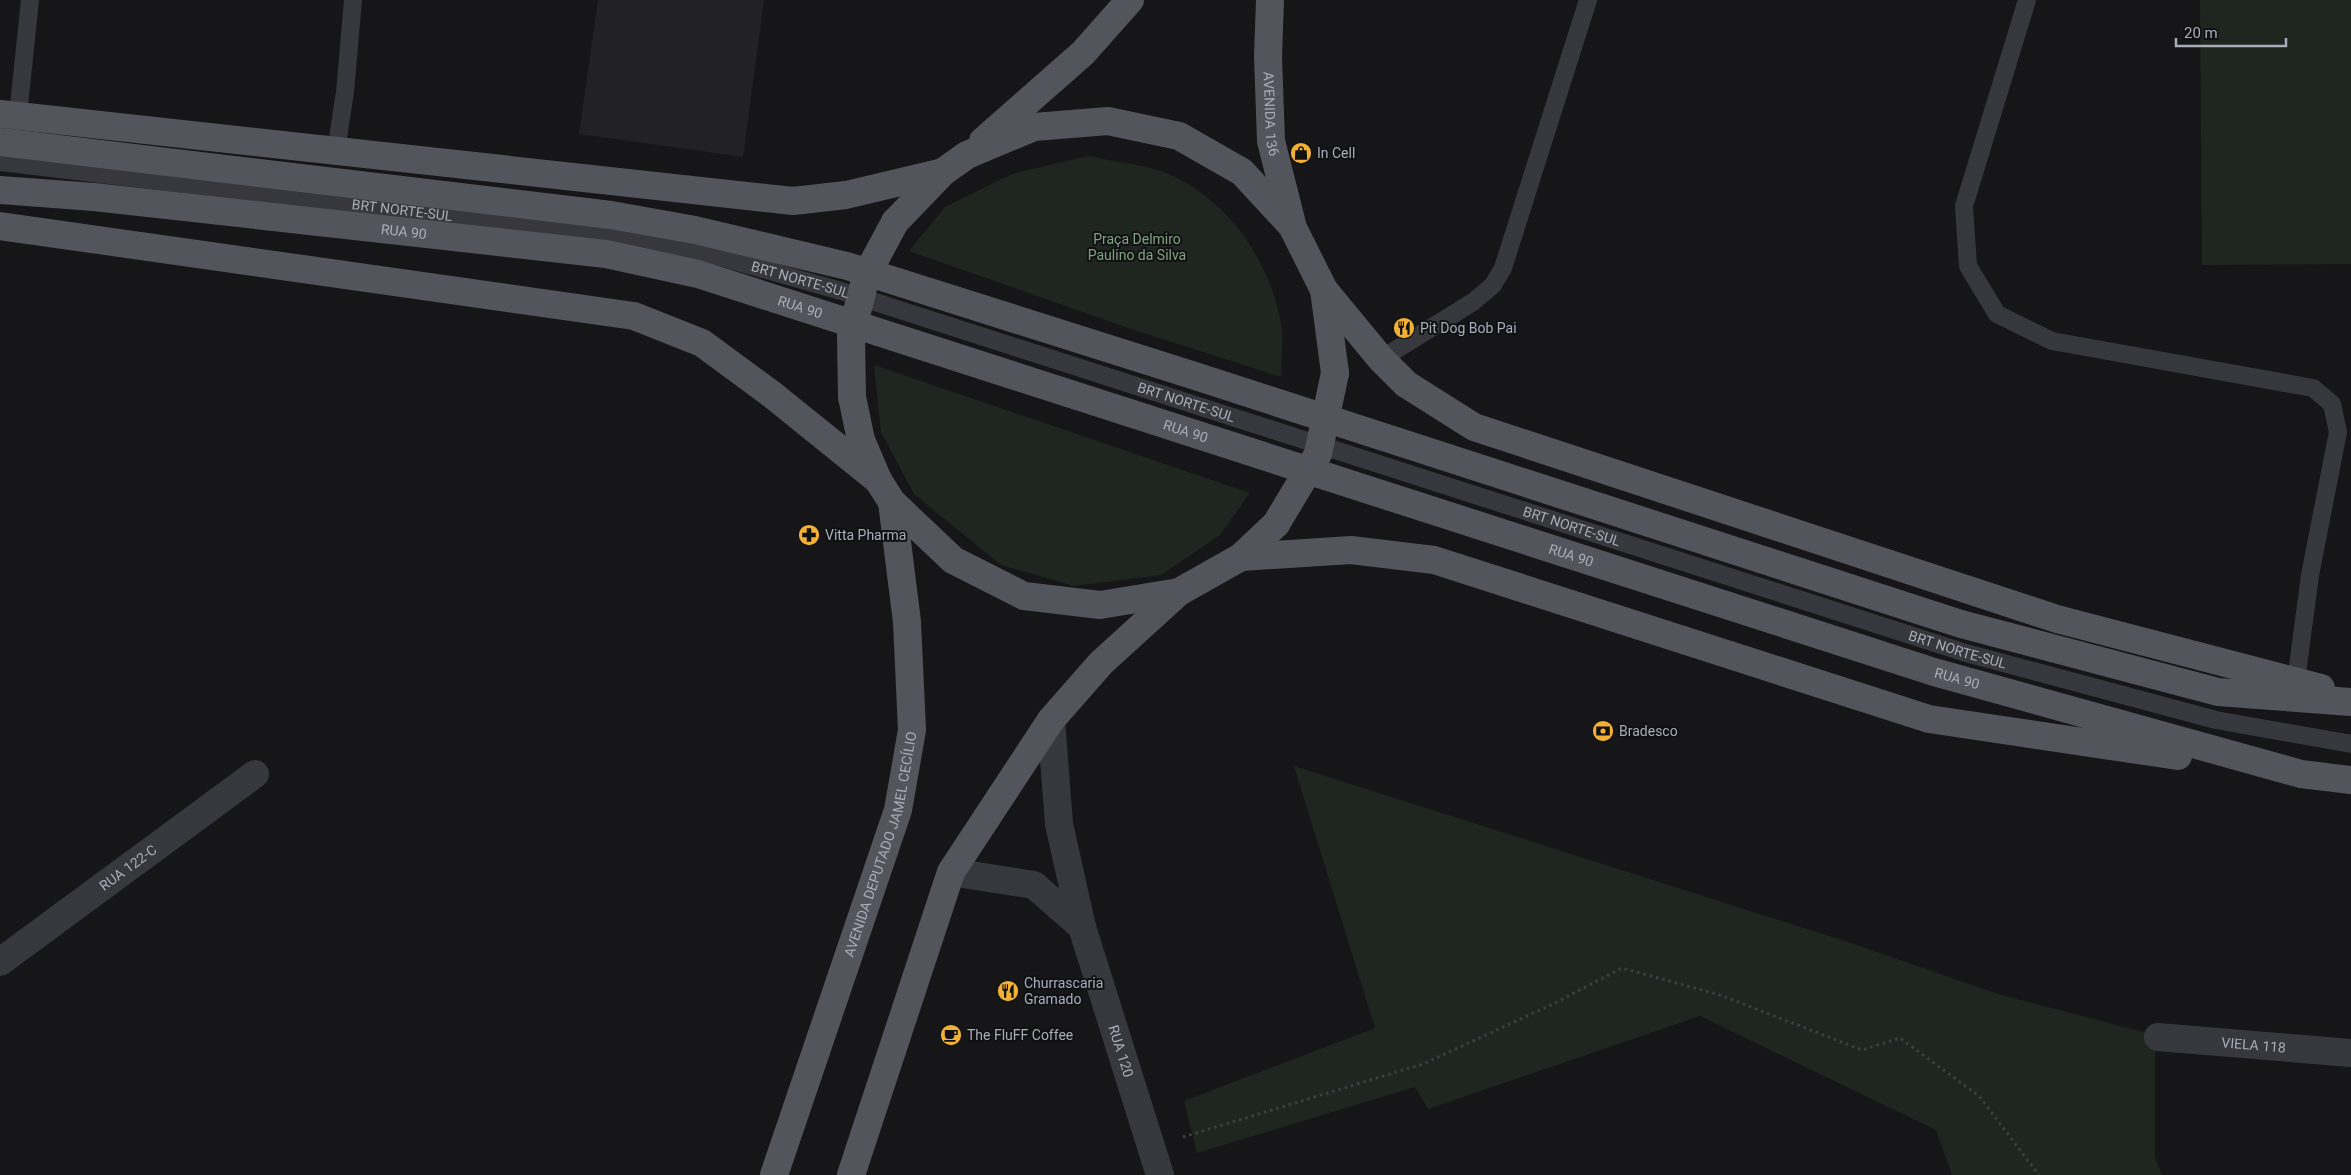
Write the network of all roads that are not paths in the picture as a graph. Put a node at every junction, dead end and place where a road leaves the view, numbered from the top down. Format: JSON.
{"nodes":[{"id":1,"x":30,"y":0,"type":"edge"},
{"id":2,"x":353,"y":0,"type":"edge"},
{"id":3,"x":1130,"y":0,"type":"edge"},
{"id":4,"x":1270,"y":0,"type":"edge"},
{"id":5,"x":1588,"y":0,"type":"edge"},
{"id":6,"x":2027,"y":0,"type":"edge"},
{"id":7,"x":9,"y":114,"type":"edge"},
{"id":8,"x":0,"y":142,"type":"edge"},
{"id":9,"x":336,"y":151,"type":"junction"},
{"id":10,"x":967,"y":155,"type":"junction"},
{"id":11,"x":0,"y":162,"type":"edge"},
{"id":12,"x":943,"y":172,"type":"junction"},
{"id":13,"x":0,"y":190,"type":"edge"},
{"id":14,"x":0,"y":226,"type":"edge"},
{"id":15,"x":1292,"y":226,"type":"junction"},
{"id":16,"x":1324,"y":290,"type":"junction"},
{"id":17,"x":1381,"y":359,"type":"junction"},
{"id":18,"x":878,"y":480,"type":"junction"},
{"id":19,"x":892,"y":502,"type":"junction"},
{"id":20,"x":1241,"y":557,"type":"junction"},
{"id":21,"x":1180,"y":592,"type":"junction"},
{"id":22,"x":2296,"y":681,"type":"junction"},
{"id":23,"x":2351,"y":697,"type":"edge"},
{"id":24,"x":2351,"y":702,"type":"edge"},
{"id":25,"x":1051,"y":720,"type":"junction"},
{"id":26,"x":2351,"y":744,"type":"edge"},
{"id":27,"x":255,"y":774,"type":"dead end"},
{"id":28,"x":2301,"y":774,"type":"junction"},
{"id":29,"x":2351,"y":780,"type":"edge"},
{"id":30,"x":951,"y":872,"type":"junction"},
{"id":31,"x":1082,"y":927,"type":"junction"},
{"id":32,"x":0,"y":962,"type":"edge"},
{"id":33,"x":2158,"y":1036,"type":"dead end"},
{"id":34,"x":2351,"y":1053,"type":"edge"},
{"id":35,"x":774,"y":1175,"type":"edge"},
{"id":36,"x":851,"y":1175,"type":"edge"},
{"id":37,"x":1160,"y":1175,"type":"edge"}],
"edges":[{"from":1,"to":7,"type":"lane"},
{"from":2,"to":9,"type":"lane"},
{"from":3,"to":10,"type":"main road"},
{"from":4,"to":15,"type":"main road","name":"AVENIDA 136"},
{"from":5,"to":17,"type":"lane"},
{"from":6,"to":22,"type":"lane"},
{"from":7,"to":9,"type":"main road"},
{"from":8,"to":24,"type":"main road"},
{"from":9,"to":12,"type":"main road"},
{"from":10,"to":12,"type":"main road"},
{"from":10,"to":15,"type":"main road"},
{"from":11,"to":26,"type":"lane","name":"BRT NORTE-SUL"},
{"from":12,"to":18,"type":"main road","bridge":true},
{"from":13,"to":28,"type":"main road","name":"RUA 90"},
{"from":14,"to":18,"type":"main road"},
{"from":15,"to":16,"type":"main road"},
{"from":16,"to":17,"type":"main road"},
{"from":16,"to":20,"type":"main road","bridge":true},
{"from":17,"to":22,"type":"main road"},
{"from":18,"to":19,"type":"main road"},
{"from":19,"to":21,"type":"main road"},
{"from":19,"to":35,"type":"main road","name":"AVENIDA DEPUTADO JAMEL CECÍLIO"},
{"from":20,"to":21,"type":"main road"},
{"from":20,"to":28,"type":"main road"},
{"from":21,"to":25,"type":"main road"},
{"from":22,"to":23,"type":"main road"},
{"from":25,"to":30,"type":"main road"},
{"from":25,"to":31,"type":"street","name":"RUA 120"},
{"from":27,"to":32,"type":"street","name":"RUA 122-C"},
{"from":28,"to":29,"type":"main road","name":"RUA 90"},
{"from":30,"to":31,"type":"street"},
{"from":30,"to":36,"type":"main road"},
{"from":31,"to":37,"type":"street","name":"RUA 120"},
{"from":33,"to":34,"type":"street","name":"VIELA 118"}]}
